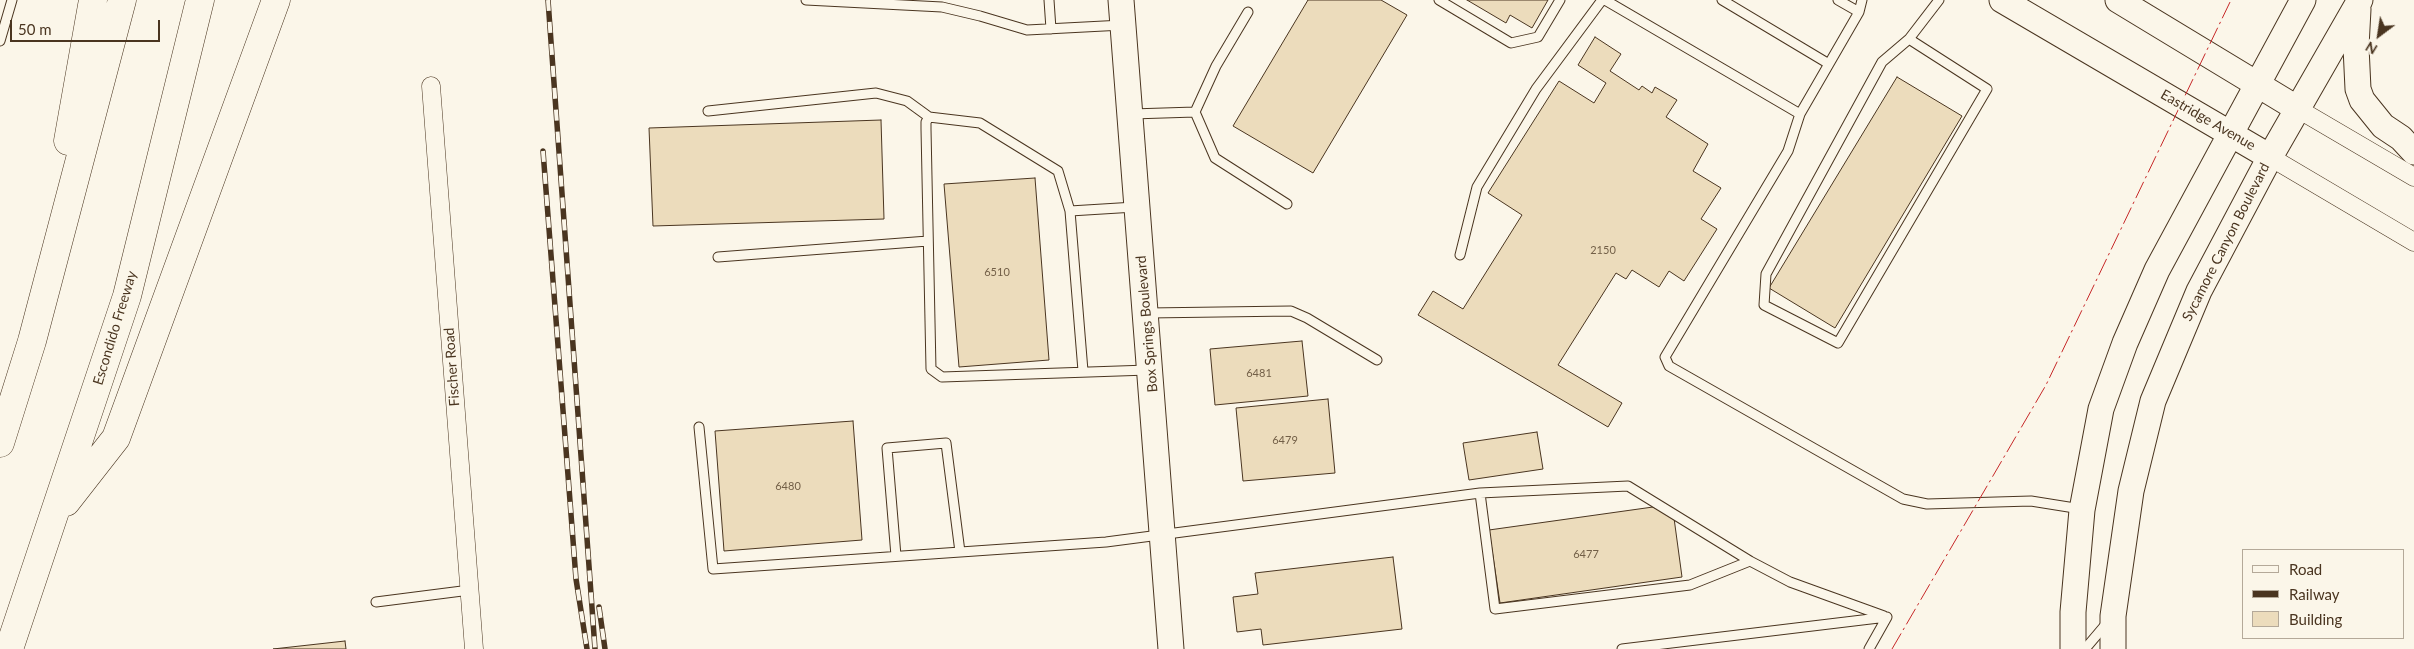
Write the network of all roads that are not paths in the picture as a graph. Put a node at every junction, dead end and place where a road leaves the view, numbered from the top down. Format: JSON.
{"nodes":[{"id":1,"x":12,"y":0,"type":"edge"},
{"id":2,"x":93,"y":0,"type":"edge"},
{"id":3,"x":122,"y":0,"type":"edge"},
{"id":4,"x":200,"y":0,"type":"edge"},
{"id":5,"x":276,"y":0,"type":"edge"},
{"id":6,"x":806,"y":0,"type":"edge"},
{"id":7,"x":1049,"y":0,"type":"edge"},
{"id":8,"x":1121,"y":0,"type":"edge"},
{"id":9,"x":1439,"y":0,"type":"edge"},
{"id":10,"x":1560,"y":0,"type":"edge"},
{"id":11,"x":1604,"y":0,"type":"edge"},
{"id":12,"x":1722,"y":0,"type":"edge"},
{"id":13,"x":1838,"y":0,"type":"edge"},
{"id":14,"x":1862,"y":0,"type":"edge"},
{"id":15,"x":1939,"y":0,"type":"edge"},
{"id":16,"x":2002,"y":0,"type":"edge"},
{"id":17,"x":2118,"y":0,"type":"edge"},
{"id":18,"x":2303,"y":0,"type":"edge"},
{"id":19,"x":2359,"y":2,"type":"edge"},
{"id":20,"x":1248,"y":12,"type":"dead end"},
{"id":21,"x":1859,"y":12,"type":"junction"},
{"id":22,"x":1123,"y":25,"type":"junction"},
{"id":23,"x":1051,"y":29,"type":"junction"},
{"id":24,"x":1909,"y":39,"type":"junction"},
{"id":25,"x":0,"y":42,"type":"edge"},
{"id":26,"x":1829,"y":64,"type":"junction"},
{"id":27,"x":2258,"y":83,"type":"junction"},
{"id":28,"x":431,"y":86,"type":"dead end"},
{"id":29,"x":2298,"y":109,"type":"junction"},
{"id":30,"x":708,"y":110,"type":"dead end"},
{"id":31,"x":1195,"y":112,"type":"junction"},
{"id":32,"x":1129,"y":114,"type":"junction"},
{"id":33,"x":1800,"y":114,"type":"junction"},
{"id":34,"x":930,"y":116,"type":"junction"},
{"id":35,"x":2230,"y":133,"type":"junction"},
{"id":36,"x":2414,"y":152,"type":"edge"},
{"id":37,"x":2270,"y":157,"type":"junction"},
{"id":38,"x":2414,"y":177,"type":"edge"},
{"id":39,"x":1287,"y":204,"type":"dead end"},
{"id":40,"x":1137,"y":207,"type":"junction"},
{"id":41,"x":1070,"y":211,"type":"junction"},
{"id":42,"x":928,"y":241,"type":"junction"},
{"id":43,"x":2414,"y":242,"type":"edge"},
{"id":44,"x":1460,"y":255,"type":"dead end"},
{"id":45,"x":718,"y":257,"type":"dead end"},
{"id":46,"x":1147,"y":313,"type":"junction"},
{"id":47,"x":32,"y":342,"type":"junction"},
{"id":48,"x":1377,"y":360,"type":"dead end"},
{"id":49,"x":1151,"y":370,"type":"junction"},
{"id":50,"x":1084,"y":371,"type":"junction"},
{"id":51,"x":699,"y":427,"type":"dead end"},
{"id":52,"x":0,"y":443,"type":"edge"},
{"id":53,"x":1480,"y":493,"type":"junction"},
{"id":54,"x":2082,"y":510,"type":"junction"},
{"id":55,"x":53,"y":520,"type":"junction"},
{"id":56,"x":1162,"y":533,"type":"junction"},
{"id":57,"x":960,"y":552,"type":"junction"},
{"id":58,"x":896,"y":556,"type":"junction"},
{"id":59,"x":1750,"y":561,"type":"junction"},
{"id":60,"x":470,"y":590,"type":"junction"},
{"id":61,"x":376,"y":602,"type":"dead end"},
{"id":62,"x":2113,"y":616,"type":"junction"},
{"id":63,"x":1888,"y":617,"type":"junction"},
{"id":64,"x":9,"y":649,"type":"edge"},
{"id":65,"x":474,"y":649,"type":"edge"},
{"id":66,"x":1171,"y":649,"type":"edge"},
{"id":67,"x":1622,"y":649,"type":"edge"},
{"id":68,"x":1869,"y":649,"type":"edge"},
{"id":69,"x":2073,"y":649,"type":"edge"},
{"id":70,"x":2085,"y":649,"type":"edge"},
{"id":71,"x":2113,"y":649,"type":"edge"}],
"edges":[{"from":1,"to":25,"type":"lane"},
{"from":2,"to":47,"type":"highway"},
{"from":3,"to":47,"type":"highway"},
{"from":4,"to":55,"type":"highway","name":"Escondido Freeway"},
{"from":5,"to":55,"type":"highway"},
{"from":6,"to":23,"type":"lane"},
{"from":7,"to":23,"type":"lane"},
{"from":8,"to":22,"type":"main road","name":"Box Springs Boulevard"},
{"from":9,"to":10,"type":"lane"},
{"from":11,"to":33,"type":"lane"},
{"from":11,"to":44,"type":"lane"},
{"from":12,"to":26,"type":"lane"},
{"from":13,"to":21,"type":"lane"},
{"from":14,"to":21,"type":"lane"},
{"from":15,"to":24,"type":"lane"},
{"from":16,"to":35,"type":"main road","name":"Eastridge Avenue"},
{"from":17,"to":27,"type":"main road"},
{"from":18,"to":27,"type":"main road"},
{"from":19,"to":29,"type":"main road","name":"Sycamore Canyon Boulevard"},
{"from":19,"to":36,"type":"main road"},
{"from":20,"to":31,"type":"lane"},
{"from":21,"to":26,"type":"lane"},
{"from":22,"to":23,"type":"lane"},
{"from":22,"to":32,"type":"main road","name":"Box Springs Boulevard"},
{"from":24,"to":24,"type":"lane"},
{"from":26,"to":33,"type":"lane"},
{"from":27,"to":29,"type":"main road"},
{"from":27,"to":35,"type":"main road"},
{"from":28,"to":60,"type":"street","name":"Fischer Road"},
{"from":29,"to":37,"type":"main road","name":"Sycamore Canyon Boulevard"},
{"from":29,"to":38,"type":"street"},
{"from":30,"to":34,"type":"lane"},
{"from":31,"to":32,"type":"lane"},
{"from":31,"to":39,"type":"lane"},
{"from":32,"to":40,"type":"main road","name":"Box Springs Boulevard"},
{"from":33,"to":54,"type":"lane"},
{"from":34,"to":41,"type":"lane"},
{"from":34,"to":42,"type":"lane"},
{"from":35,"to":37,"type":"main road","name":"Eastridge Avenue"},
{"from":35,"to":54,"type":"main road"},
{"from":37,"to":43,"type":"street","name":"Eastridge Avenue"},
{"from":37,"to":62,"type":"main road","name":"Sycamore Canyon Boulevard"},
{"from":40,"to":41,"type":"lane"},
{"from":40,"to":46,"type":"main road","name":"Box Springs Boulevard"},
{"from":41,"to":50,"type":"lane"},
{"from":42,"to":45,"type":"lane"},
{"from":42,"to":50,"type":"lane"},
{"from":46,"to":48,"type":"lane"},
{"from":46,"to":49,"type":"main road","name":"Box Springs Boulevard"},
{"from":47,"to":52,"type":"highway"},
{"from":49,"to":50,"type":"lane"},
{"from":49,"to":56,"type":"main road","name":"Box Springs Boulevard"},
{"from":51,"to":58,"type":"lane"},
{"from":53,"to":56,"type":"lane"},
{"from":53,"to":59,"type":"lane"},
{"from":53,"to":59,"type":"lane"},
{"from":54,"to":69,"type":"main road"},
{"from":55,"to":64,"type":"highway","name":"Escondido Freeway"},
{"from":56,"to":57,"type":"lane"},
{"from":56,"to":66,"type":"main road","name":"Box Springs Boulevard"},
{"from":57,"to":58,"type":"lane"},
{"from":57,"to":58,"type":"lane"},
{"from":59,"to":63,"type":"lane"},
{"from":60,"to":61,"type":"lane"},
{"from":60,"to":65,"type":"street","name":"Fischer Road"},
{"from":62,"to":70,"type":"lane"},
{"from":62,"to":71,"type":"main road","name":"Sycamore Canyon Boulevard"},
{"from":63,"to":67,"type":"lane"},
{"from":63,"to":68,"type":"lane"}]}
